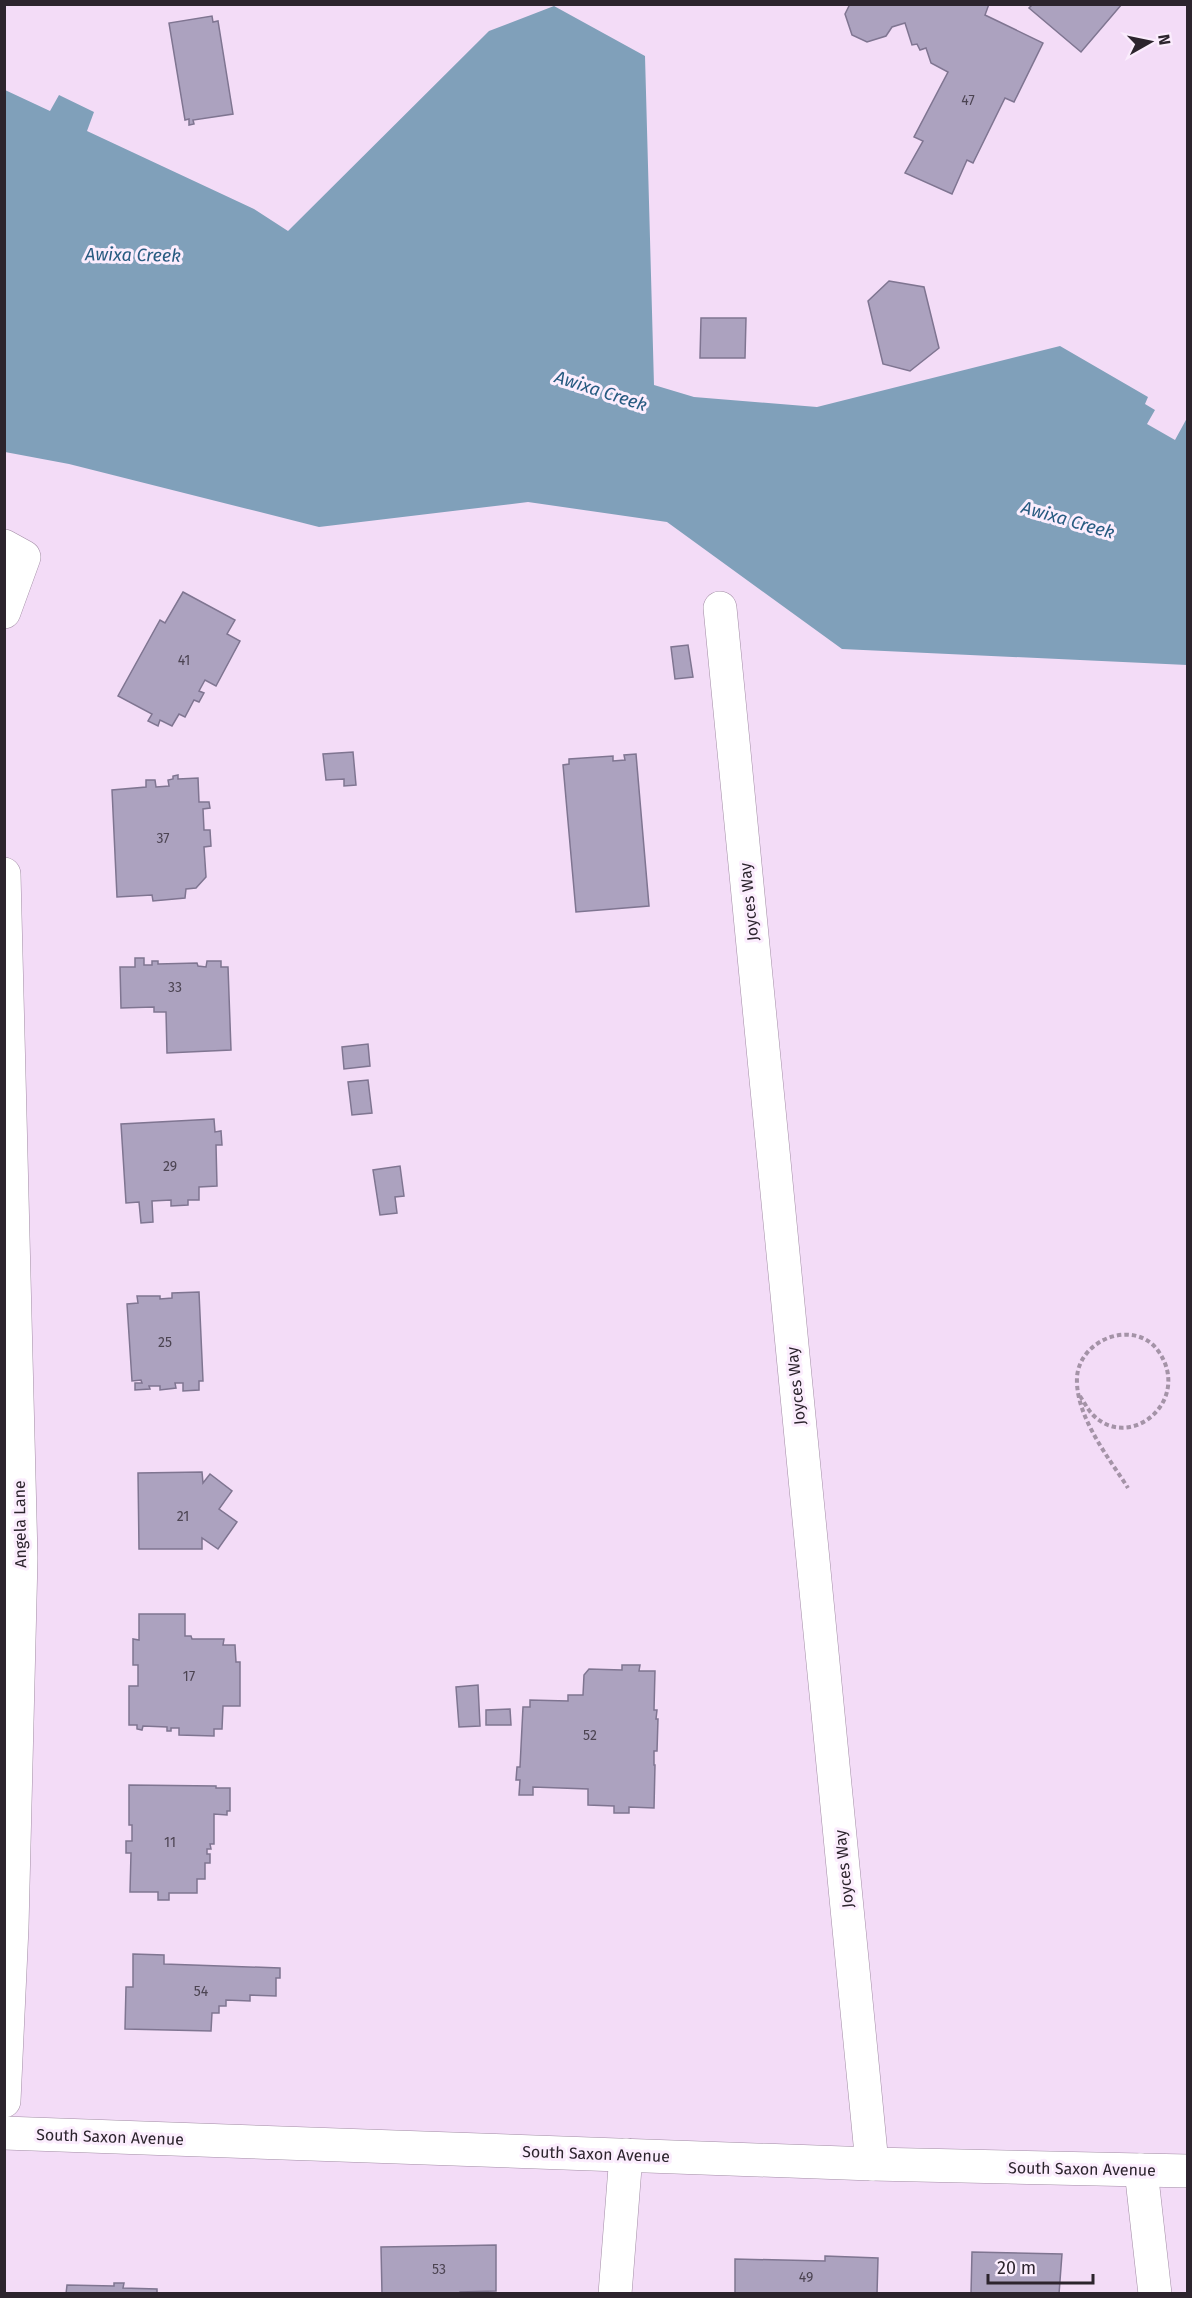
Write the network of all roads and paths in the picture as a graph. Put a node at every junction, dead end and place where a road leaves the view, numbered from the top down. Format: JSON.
{"nodes":[{"id":1,"x":4,"y":546,"type":"edge"},
{"id":2,"x":720,"y":608,"type":"dead end"},
{"id":3,"x":4,"y":612,"type":"edge"},
{"id":4,"x":4,"y":874,"type":"edge"},
{"id":5,"x":1080,"y":1396,"type":"junction"},
{"id":6,"x":1128,"y":1488,"type":"dead end"},
{"id":7,"x":4,"y":2102,"type":"edge"},
{"id":8,"x":4,"y":2133,"type":"edge"},
{"id":9,"x":626,"y":2155,"type":"junction"},
{"id":10,"x":872,"y":2164,"type":"junction"},
{"id":11,"x":1141,"y":2170,"type":"junction"},
{"id":12,"x":1188,"y":2171,"type":"edge"},
{"id":13,"x":615,"y":2294,"type":"edge"},
{"id":14,"x":1155,"y":2294,"type":"edge"}],
"edges":[{"from":1,"to":3,"type":"street"},
{"from":2,"to":10,"type":"street","name":"Joyces Way"},
{"from":4,"to":7,"type":"street","name":"Angela Lane"},
{"from":5,"to":5,"type":"path"},
{"from":5,"to":6,"type":"path"},
{"from":8,"to":9,"type":"street","name":"South Saxon Avenue"},
{"from":9,"to":10,"type":"street","name":"South Saxon Avenue"},
{"from":9,"to":13,"type":"street"},
{"from":10,"to":11,"type":"street","name":"South Saxon Avenue"},
{"from":11,"to":12,"type":"street","name":"South Saxon Avenue"},
{"from":11,"to":14,"type":"street"}]}
